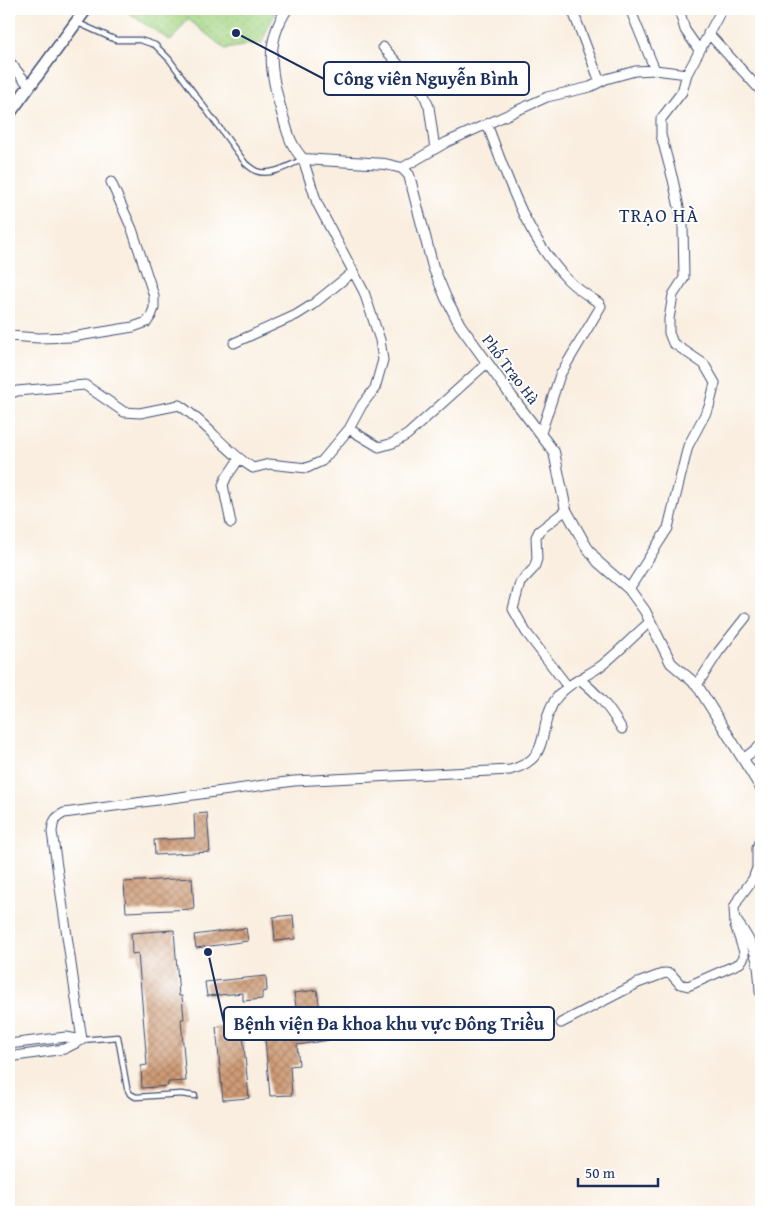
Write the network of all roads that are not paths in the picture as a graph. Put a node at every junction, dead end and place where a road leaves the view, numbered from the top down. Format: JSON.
{"nodes":[{"id":1,"x":287,"y":9,"type":"edge"},
{"id":2,"x":572,"y":9,"type":"edge"},
{"id":3,"x":630,"y":9,"type":"edge"},
{"id":4,"x":679,"y":9,"type":"edge"},
{"id":5,"x":722,"y":9,"type":"edge"},
{"id":6,"x":80,"y":14,"type":"edge"},
{"id":7,"x":708,"y":33,"type":"junction"},
{"id":8,"x":383,"y":47,"type":"dead end"},
{"id":9,"x":699,"y":50,"type":"junction"},
{"id":10,"x":9,"y":61,"type":"edge"},
{"id":11,"x":655,"y":70,"type":"junction"},
{"id":12,"x":687,"y":74,"type":"junction"},
{"id":13,"x":600,"y":82,"type":"junction"},
{"id":14,"x":29,"y":86,"type":"junction"},
{"id":15,"x":761,"y":91,"type":"edge"},
{"id":16,"x":9,"y":114,"type":"edge"},
{"id":17,"x":487,"y":124,"type":"junction"},
{"id":18,"x":434,"y":149,"type":"junction"},
{"id":19,"x":302,"y":159,"type":"junction"},
{"id":20,"x":402,"y":168,"type":"junction"},
{"id":21,"x":112,"y":182,"type":"dead end"},
{"id":22,"x":353,"y":272,"type":"junction"},
{"id":23,"x":9,"y":336,"type":"edge"},
{"id":24,"x":234,"y":343,"type":"dead end"},
{"id":25,"x":487,"y":363,"type":"junction"},
{"id":26,"x":9,"y":394,"type":"edge"},
{"id":27,"x":349,"y":428,"type":"junction"},
{"id":28,"x":541,"y":433,"type":"junction"},
{"id":29,"x":239,"y":459,"type":"junction"},
{"id":30,"x":566,"y":510,"type":"junction"},
{"id":31,"x":231,"y":523,"type":"dead end"},
{"id":32,"x":629,"y":589,"type":"junction"},
{"id":33,"x":746,"y":617,"type":"dead end"},
{"id":34,"x":650,"y":622,"type":"junction"},
{"id":35,"x":580,"y":679,"type":"junction"},
{"id":36,"x":697,"y":685,"type":"junction"},
{"id":37,"x":568,"y":687,"type":"junction"},
{"id":38,"x":622,"y":729,"type":"dead end"},
{"id":39,"x":761,"y":745,"type":"edge"},
{"id":40,"x":743,"y":759,"type":"junction"},
{"id":41,"x":761,"y":788,"type":"edge"},
{"id":42,"x":761,"y":837,"type":"edge"},
{"id":43,"x":735,"y":918,"type":"junction"},
{"id":44,"x":760,"y":992,"type":"dead end"},
{"id":45,"x":561,"y":1023,"type":"dead end"},
{"id":46,"x":82,"y":1040,"type":"junction"},
{"id":47,"x":9,"y":1044,"type":"edge"},
{"id":48,"x":9,"y":1056,"type":"edge"},
{"id":49,"x":195,"y":1096,"type":"dead end"}],
"edges":[{"from":1,"to":19,"type":"street"},
{"from":2,"to":13,"type":"street"},
{"from":3,"to":11,"type":"street"},
{"from":4,"to":9,"type":"street"},
{"from":5,"to":7,"type":"street"},
{"from":6,"to":14,"type":"main road"},
{"from":6,"to":19,"type":"lane"},
{"from":7,"to":9,"type":"street"},
{"from":7,"to":15,"type":"street"},
{"from":8,"to":18,"type":"street"},
{"from":9,"to":12,"type":"street"},
{"from":10,"to":14,"type":"street"},
{"from":11,"to":12,"type":"street"},
{"from":11,"to":13,"type":"street"},
{"from":12,"to":32,"type":"street"},
{"from":13,"to":17,"type":"street"},
{"from":14,"to":16,"type":"main road"},
{"from":17,"to":18,"type":"street"},
{"from":17,"to":28,"type":"street"},
{"from":18,"to":20,"type":"street"},
{"from":19,"to":20,"type":"street"},
{"from":19,"to":22,"type":"street"},
{"from":20,"to":25,"type":"street","name":"Phố Trạo Hà"},
{"from":21,"to":23,"type":"street"},
{"from":22,"to":24,"type":"street"},
{"from":22,"to":27,"type":"street"},
{"from":25,"to":27,"type":"street"},
{"from":25,"to":28,"type":"street","name":"Phố Trạo Hà"},
{"from":26,"to":29,"type":"street"},
{"from":27,"to":29,"type":"street"},
{"from":28,"to":30,"type":"street","name":"Phố Trạo Hà"},
{"from":29,"to":31,"type":"street"},
{"from":30,"to":32,"type":"street","name":"Phố Trạo Hà"},
{"from":30,"to":37,"type":"street"},
{"from":32,"to":34,"type":"street","name":"Phố Trạo Hà"},
{"from":33,"to":36,"type":"street"},
{"from":34,"to":35,"type":"street"},
{"from":34,"to":36,"type":"street","name":"Phố Trạo Hà"},
{"from":35,"to":37,"type":"street"},
{"from":35,"to":38,"type":"street"},
{"from":36,"to":40,"type":"street","name":"Phố Trạo Hà"},
{"from":37,"to":46,"type":"street"},
{"from":39,"to":40,"type":"street"},
{"from":40,"to":41,"type":"street","name":"Phố Trạo Hà"},
{"from":42,"to":43,"type":"street"},
{"from":43,"to":44,"type":"street"},
{"from":43,"to":45,"type":"street"},
{"from":46,"to":47,"type":"street"},
{"from":46,"to":48,"type":"street"},
{"from":46,"to":49,"type":"lane"}]}
